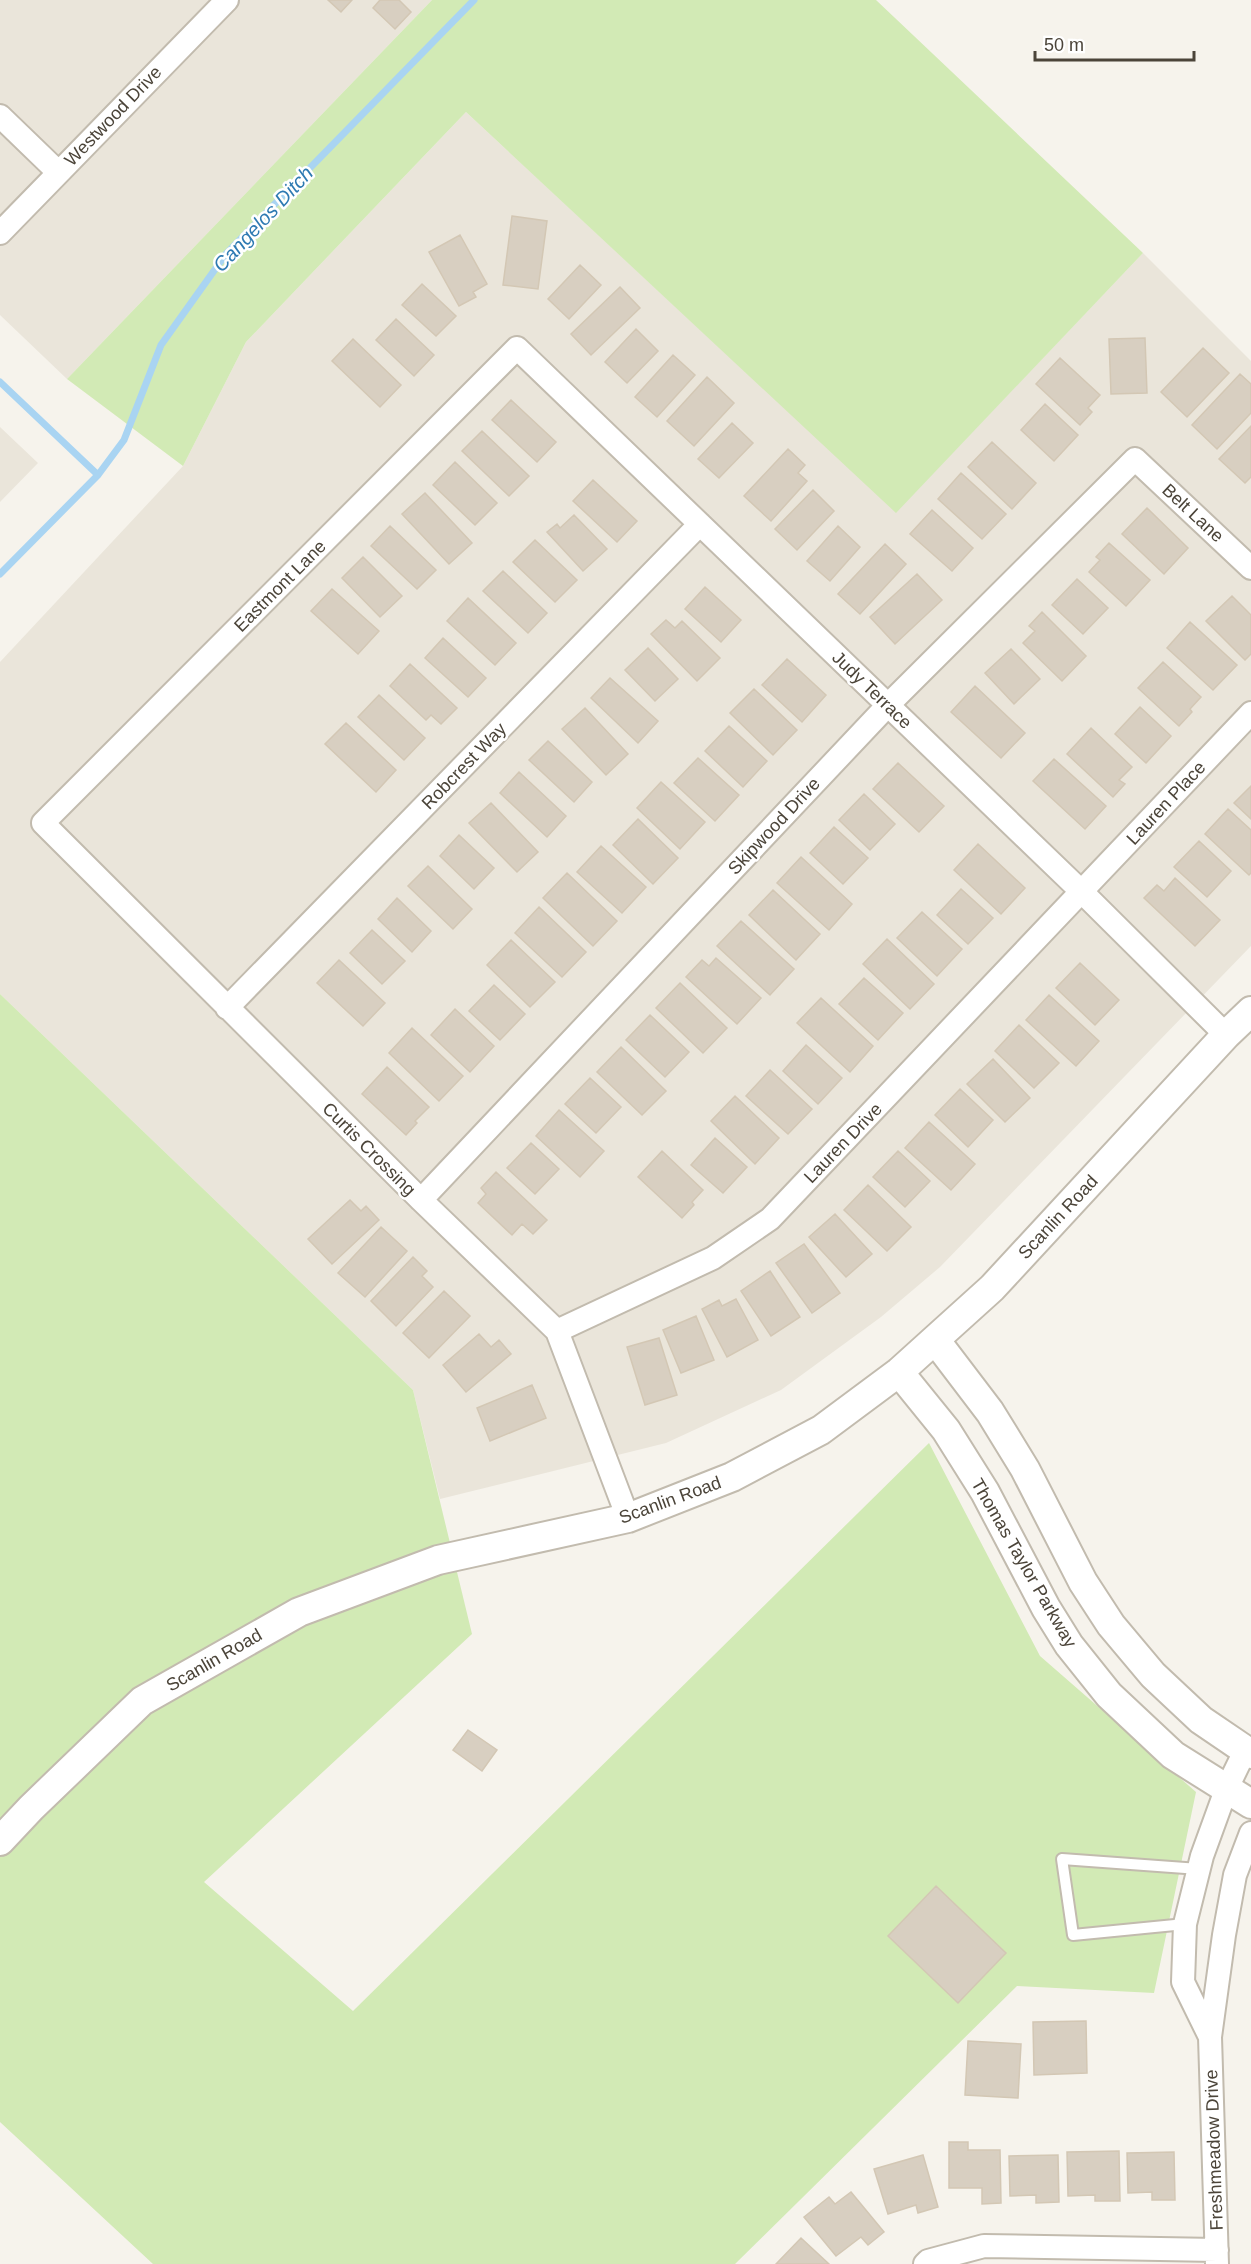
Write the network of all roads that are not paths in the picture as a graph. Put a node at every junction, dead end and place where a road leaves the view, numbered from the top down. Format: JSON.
{"nodes":[{"id":1,"x":227,"y":0,"type":"edge"},
{"id":2,"x":0,"y":116,"type":"edge"},
{"id":3,"x":58,"y":172,"type":"junction"},
{"id":4,"x":0,"y":233,"type":"edge"},
{"id":5,"x":517,"y":348,"type":"joint"},
{"id":6,"x":1135,"y":459,"type":"joint"},
{"id":7,"x":700,"y":524,"type":"junction"},
{"id":8,"x":1251,"y":568,"type":"edge"},
{"id":9,"x":888,"y":705,"type":"junction"},
{"id":10,"x":1251,"y":713,"type":"edge"},
{"id":11,"x":43,"y":823,"type":"joint"},
{"id":12,"x":1082,"y":892,"type":"junction"},
{"id":13,"x":227,"y":1008,"type":"junction"},
{"id":14,"x":1251,"y":1011,"type":"edge"},
{"id":15,"x":1226,"y":1035,"type":"junction"},
{"id":16,"x":421,"y":1200,"type":"junction"},
{"id":17,"x":557,"y":1331,"type":"junction"},
{"id":18,"x":936,"y":1341,"type":"junction"},
{"id":19,"x":899,"y":1372,"type":"junction"},
{"id":20,"x":628,"y":1518,"type":"junction"},
{"id":21,"x":1248,"y":1753,"type":"edge"},
{"id":22,"x":1226,"y":1790,"type":"junction"},
{"id":23,"x":1251,"y":1804,"type":"edge"},
{"id":24,"x":1251,"y":1833,"type":"edge"},
{"id":25,"x":0,"y":1841,"type":"edge"},
{"id":26,"x":1199,"y":1869,"type":"junction"},
{"id":27,"x":1185,"y":1924,"type":"junction"},
{"id":28,"x":1210,"y":2037,"type":"junction"},
{"id":29,"x":1217,"y":2257,"type":"edge"},
{"id":30,"x":926,"y":2264,"type":"edge"}],
"edges":[{"from":1,"to":3,"type":"street","name":"Westwood Drive"},
{"from":2,"to":3,"type":"street"},
{"from":3,"to":4,"type":"street","name":"Westwood Drive"},
{"from":5,"to":7,"type":"street","name":"Judy Terrace"},
{"from":5,"to":11,"type":"street","name":"Eastmont Lane"},
{"from":6,"to":8,"type":"street","name":"Belt Lane"},
{"from":6,"to":9,"type":"street","name":"Skipwood Drive"},
{"from":7,"to":9,"type":"street","name":"Judy Terrace"},
{"from":7,"to":13,"type":"street","name":"Robcrest Way"},
{"from":9,"to":12,"type":"street","name":"Judy Terrace"},
{"from":9,"to":16,"type":"street","name":"Skipwood Drive"},
{"from":10,"to":12,"type":"street","name":"Lauren Place"},
{"from":11,"to":13,"type":"street","name":"Curtis Crossing"},
{"from":12,"to":15,"type":"street","name":"Judy Terrace"},
{"from":12,"to":17,"type":"street","name":"Lauren Drive"},
{"from":13,"to":16,"type":"street","name":"Curtis Crossing"},
{"from":14,"to":15,"type":"street","name":"Scanlin Road"},
{"from":15,"to":18,"type":"street","name":"Scanlin Road"},
{"from":16,"to":17,"type":"street","name":"Curtis Crossing"},
{"from":17,"to":20,"type":"street","name":"Curtis Crossing"},
{"from":18,"to":19,"type":"street","name":"Scanlin Road"},
{"from":18,"to":21,"type":"street"},
{"from":19,"to":20,"type":"street","name":"Scanlin Road"},
{"from":19,"to":22,"type":"street","name":"Thomas Taylor Parkway"},
{"from":20,"to":25,"type":"street","name":"Scanlin Road"},
{"from":21,"to":22,"type":"street","name":"Freshmeadow Drive"},
{"from":22,"to":23,"type":"street","name":"Thomas Taylor Parkway"},
{"from":22,"to":26,"type":"street","name":"Freshmeadow Drive"},
{"from":24,"to":28,"type":"street","name":"Freshmeadow Drive"},
{"from":26,"to":27,"type":"street","name":"Freshmeadow Drive"},
{"from":26,"to":27,"type":"lane"},
{"from":27,"to":28,"type":"street","name":"Freshmeadow Drive"},
{"from":28,"to":29,"type":"street","name":"Freshmeadow Drive"},
{"from":29,"to":30,"type":"street"}]}
